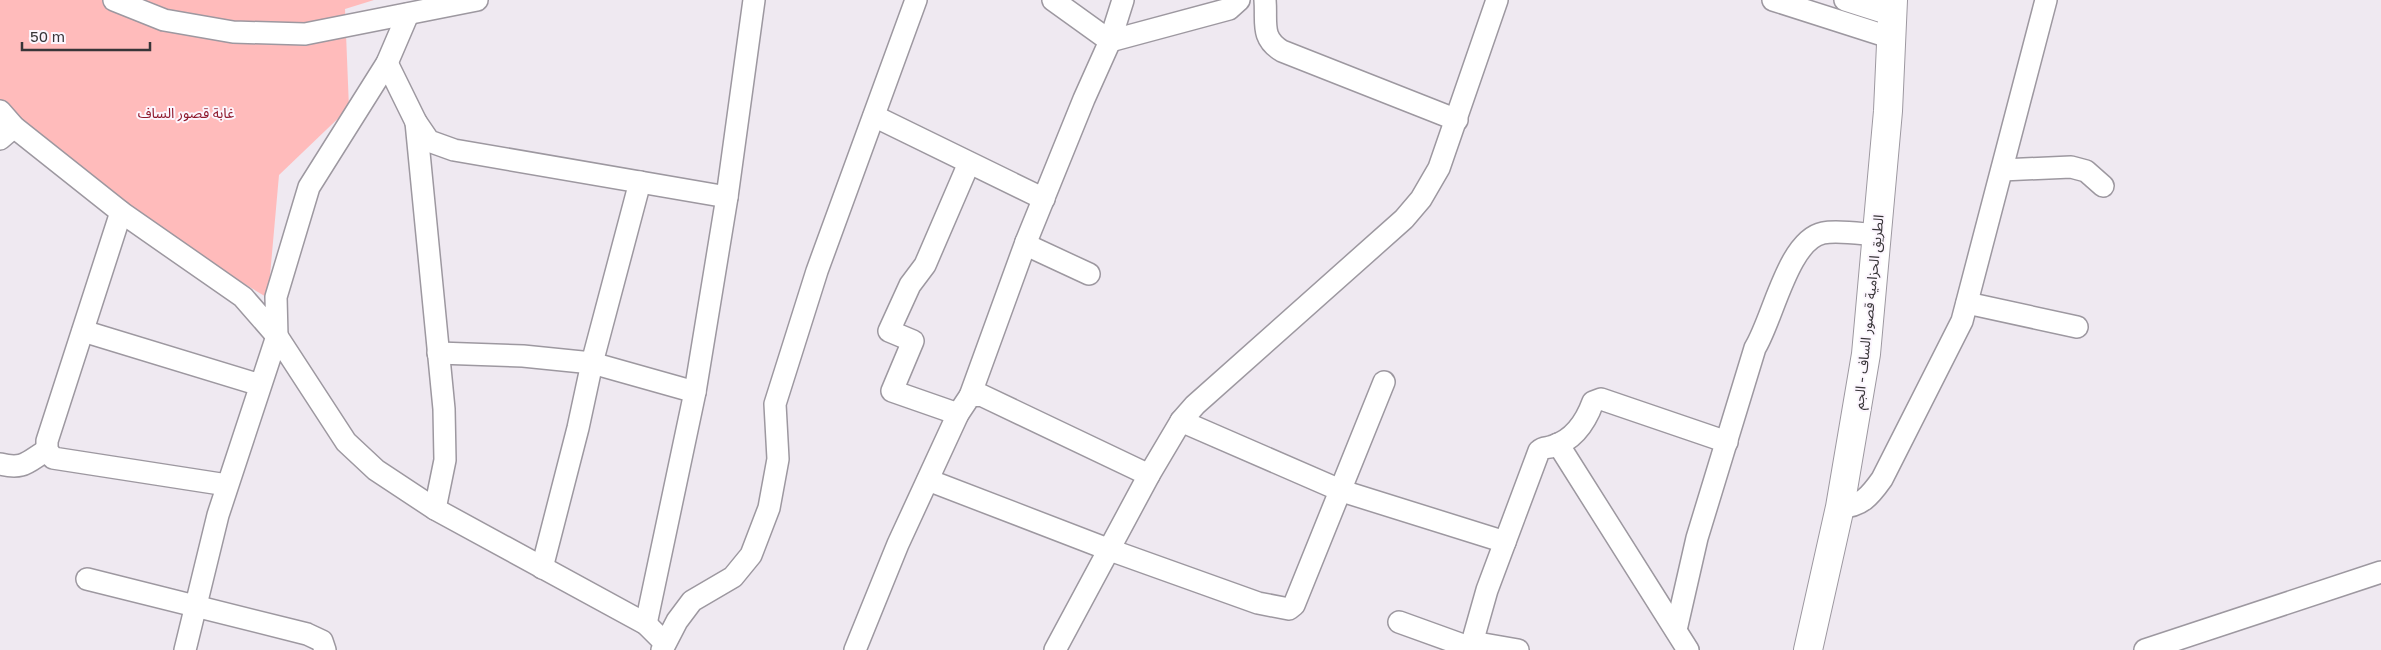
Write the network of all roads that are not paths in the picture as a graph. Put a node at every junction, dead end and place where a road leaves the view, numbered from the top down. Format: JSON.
{"nodes":[{"id":1,"x":114,"y":0,"type":"edge"},
{"id":2,"x":477,"y":0,"type":"edge"},
{"id":3,"x":754,"y":0,"type":"edge"},
{"id":4,"x":916,"y":0,"type":"edge"},
{"id":5,"x":1053,"y":0,"type":"edge"},
{"id":6,"x":1124,"y":0,"type":"edge"},
{"id":7,"x":1239,"y":0,"type":"edge"},
{"id":8,"x":1265,"y":0,"type":"edge"},
{"id":9,"x":1497,"y":0,"type":"edge"},
{"id":10,"x":1772,"y":0,"type":"edge"},
{"id":11,"x":1845,"y":0,"type":"edge"},
{"id":12,"x":2046,"y":0,"type":"edge"},
{"id":13,"x":408,"y":14,"type":"junction"},
{"id":14,"x":1893,"y":17,"type":"edge"},
{"id":15,"x":1110,"y":42,"type":"junction"},
{"id":16,"x":387,"y":63,"type":"junction"},
{"id":17,"x":874,"y":116,"type":"junction"},
{"id":18,"x":1457,"y":120,"type":"junction"},
{"id":19,"x":416,"y":122,"type":"junction"},
{"id":20,"x":5,"y":126,"type":"edge"},
{"id":21,"x":969,"y":163,"type":"junction"},
{"id":22,"x":2002,"y":170,"type":"junction"},
{"id":23,"x":640,"y":182,"type":"junction"},
{"id":24,"x":2103,"y":186,"type":"dead end"},
{"id":25,"x":727,"y":197,"type":"junction"},
{"id":26,"x":1044,"y":199,"type":"junction"},
{"id":27,"x":121,"y":212,"type":"junction"},
{"id":28,"x":1878,"y":235,"type":"junction"},
{"id":29,"x":1026,"y":242,"type":"junction"},
{"id":30,"x":1089,"y":274,"type":"dead end"},
{"id":31,"x":1967,"y":303,"type":"junction"},
{"id":32,"x":2077,"y":327,"type":"dead end"},
{"id":33,"x":83,"y":331,"type":"junction"},
{"id":34,"x":277,"y":336,"type":"junction"},
{"id":35,"x":438,"y":353,"type":"junction"},
{"id":36,"x":592,"y":363,"type":"junction"},
{"id":37,"x":1384,"y":382,"type":"dead end"},
{"id":38,"x":260,"y":385,"type":"junction"},
{"id":39,"x":695,"y":392,"type":"junction"},
{"id":40,"x":970,"y":396,"type":"junction"},
{"id":41,"x":958,"y":414,"type":"junction"},
{"id":42,"x":1181,"y":421,"type":"junction"},
{"id":43,"x":1727,"y":442,"type":"junction"},
{"id":44,"x":1558,"y":444,"type":"junction"},
{"id":45,"x":47,"y":450,"type":"junction"},
{"id":46,"x":0,"y":464,"type":"edge"},
{"id":47,"x":1149,"y":475,"type":"junction"},
{"id":48,"x":928,"y":480,"type":"junction"},
{"id":49,"x":227,"y":485,"type":"junction"},
{"id":50,"x":1342,"y":491,"type":"junction"},
{"id":51,"x":1840,"y":507,"type":"junction"},
{"id":52,"x":435,"y":510,"type":"junction"},
{"id":53,"x":1505,"y":542,"type":"junction"},
{"id":54,"x":1110,"y":550,"type":"junction"},
{"id":55,"x":542,"y":568,"type":"junction"},
{"id":56,"x":2381,"y":572,"type":"edge"},
{"id":57,"x":87,"y":579,"type":"dead end"},
{"id":58,"x":195,"y":608,"type":"junction"},
{"id":59,"x":1400,"y":622,"type":"dead end"},
{"id":60,"x":646,"y":624,"type":"junction"},
{"id":61,"x":1676,"y":630,"type":"junction"},
{"id":62,"x":2174,"y":645,"type":"edge"},
{"id":63,"x":663,"y":646,"type":"edge"},
{"id":64,"x":1471,"y":647,"type":"edge"},
{"id":65,"x":185,"y":650,"type":"edge"},
{"id":66,"x":325,"y":650,"type":"edge"},
{"id":67,"x":855,"y":650,"type":"edge"},
{"id":68,"x":1055,"y":650,"type":"edge"},
{"id":69,"x":1518,"y":650,"type":"edge"},
{"id":70,"x":1688,"y":650,"type":"edge"},
{"id":71,"x":1808,"y":650,"type":"edge"},
{"id":72,"x":2145,"y":650,"type":"edge"}],
"edges":[{"from":1,"to":13,"type":"street"},
{"from":2,"to":13,"type":"street"},
{"from":3,"to":25,"type":"street"},
{"from":4,"to":17,"type":"street"},
{"from":5,"to":15,"type":"street"},
{"from":6,"to":15,"type":"street"},
{"from":7,"to":15,"type":"street"},
{"from":8,"to":18,"type":"street"},
{"from":9,"to":18,"type":"street"},
{"from":10,"to":14,"type":"street"},
{"from":11,"to":14,"type":"street"},
{"from":12,"to":22,"type":"street"},
{"from":13,"to":16,"type":"street"},
{"from":14,"to":28,"type":"main road","name":"الطريق الحزامية قصور الساف - الجم"},
{"from":15,"to":26,"type":"street"},
{"from":16,"to":19,"type":"street"},
{"from":16,"to":34,"type":"street"},
{"from":17,"to":21,"type":"street"},
{"from":17,"to":63,"type":"street"},
{"from":18,"to":42,"type":"street"},
{"from":19,"to":23,"type":"street"},
{"from":19,"to":35,"type":"street"},
{"from":20,"to":27,"type":"street"},
{"from":21,"to":26,"type":"street"},
{"from":21,"to":41,"type":"street"},
{"from":22,"to":24,"type":"street"},
{"from":22,"to":31,"type":"street"},
{"from":23,"to":25,"type":"street"},
{"from":23,"to":36,"type":"street"},
{"from":25,"to":39,"type":"street"},
{"from":26,"to":29,"type":"street"},
{"from":27,"to":33,"type":"street"},
{"from":27,"to":34,"type":"street"},
{"from":28,"to":43,"type":"street"},
{"from":28,"to":51,"type":"main road","name":"الطريق الحزامية قصور الساف - الجم"},
{"from":29,"to":30,"type":"street"},
{"from":29,"to":40,"type":"street"},
{"from":31,"to":32,"type":"street"},
{"from":31,"to":51,"type":"street"},
{"from":33,"to":38,"type":"street"},
{"from":33,"to":45,"type":"street"},
{"from":34,"to":38,"type":"street"},
{"from":34,"to":52,"type":"street"},
{"from":35,"to":36,"type":"street"},
{"from":35,"to":52,"type":"street"},
{"from":36,"to":39,"type":"street"},
{"from":36,"to":55,"type":"street"},
{"from":37,"to":50,"type":"street"},
{"from":38,"to":49,"type":"street"},
{"from":39,"to":60,"type":"street"},
{"from":40,"to":41,"type":"street"},
{"from":40,"to":47,"type":"street"},
{"from":41,"to":48,"type":"street"},
{"from":42,"to":47,"type":"street"},
{"from":42,"to":50,"type":"street"},
{"from":43,"to":44,"type":"street"},
{"from":43,"to":61,"type":"street"},
{"from":44,"to":53,"type":"street"},
{"from":44,"to":61,"type":"street"},
{"from":45,"to":46,"type":"street"},
{"from":45,"to":49,"type":"street"},
{"from":47,"to":54,"type":"street"},
{"from":48,"to":54,"type":"street"},
{"from":48,"to":67,"type":"street"},
{"from":49,"to":58,"type":"street"},
{"from":50,"to":53,"type":"street"},
{"from":50,"to":54,"type":"street"},
{"from":51,"to":71,"type":"main road","name":"الطريق الحزامية قصور الساف - الجم"},
{"from":52,"to":55,"type":"street"},
{"from":53,"to":64,"type":"street"},
{"from":54,"to":68,"type":"street"},
{"from":55,"to":60,"type":"street"},
{"from":56,"to":62,"type":"street"},
{"from":57,"to":58,"type":"street"},
{"from":58,"to":65,"type":"street"},
{"from":58,"to":66,"type":"street"},
{"from":59,"to":64,"type":"street"},
{"from":60,"to":63,"type":"street"},
{"from":61,"to":70,"type":"street"},
{"from":62,"to":72,"type":"street"},
{"from":64,"to":69,"type":"street"}]}
